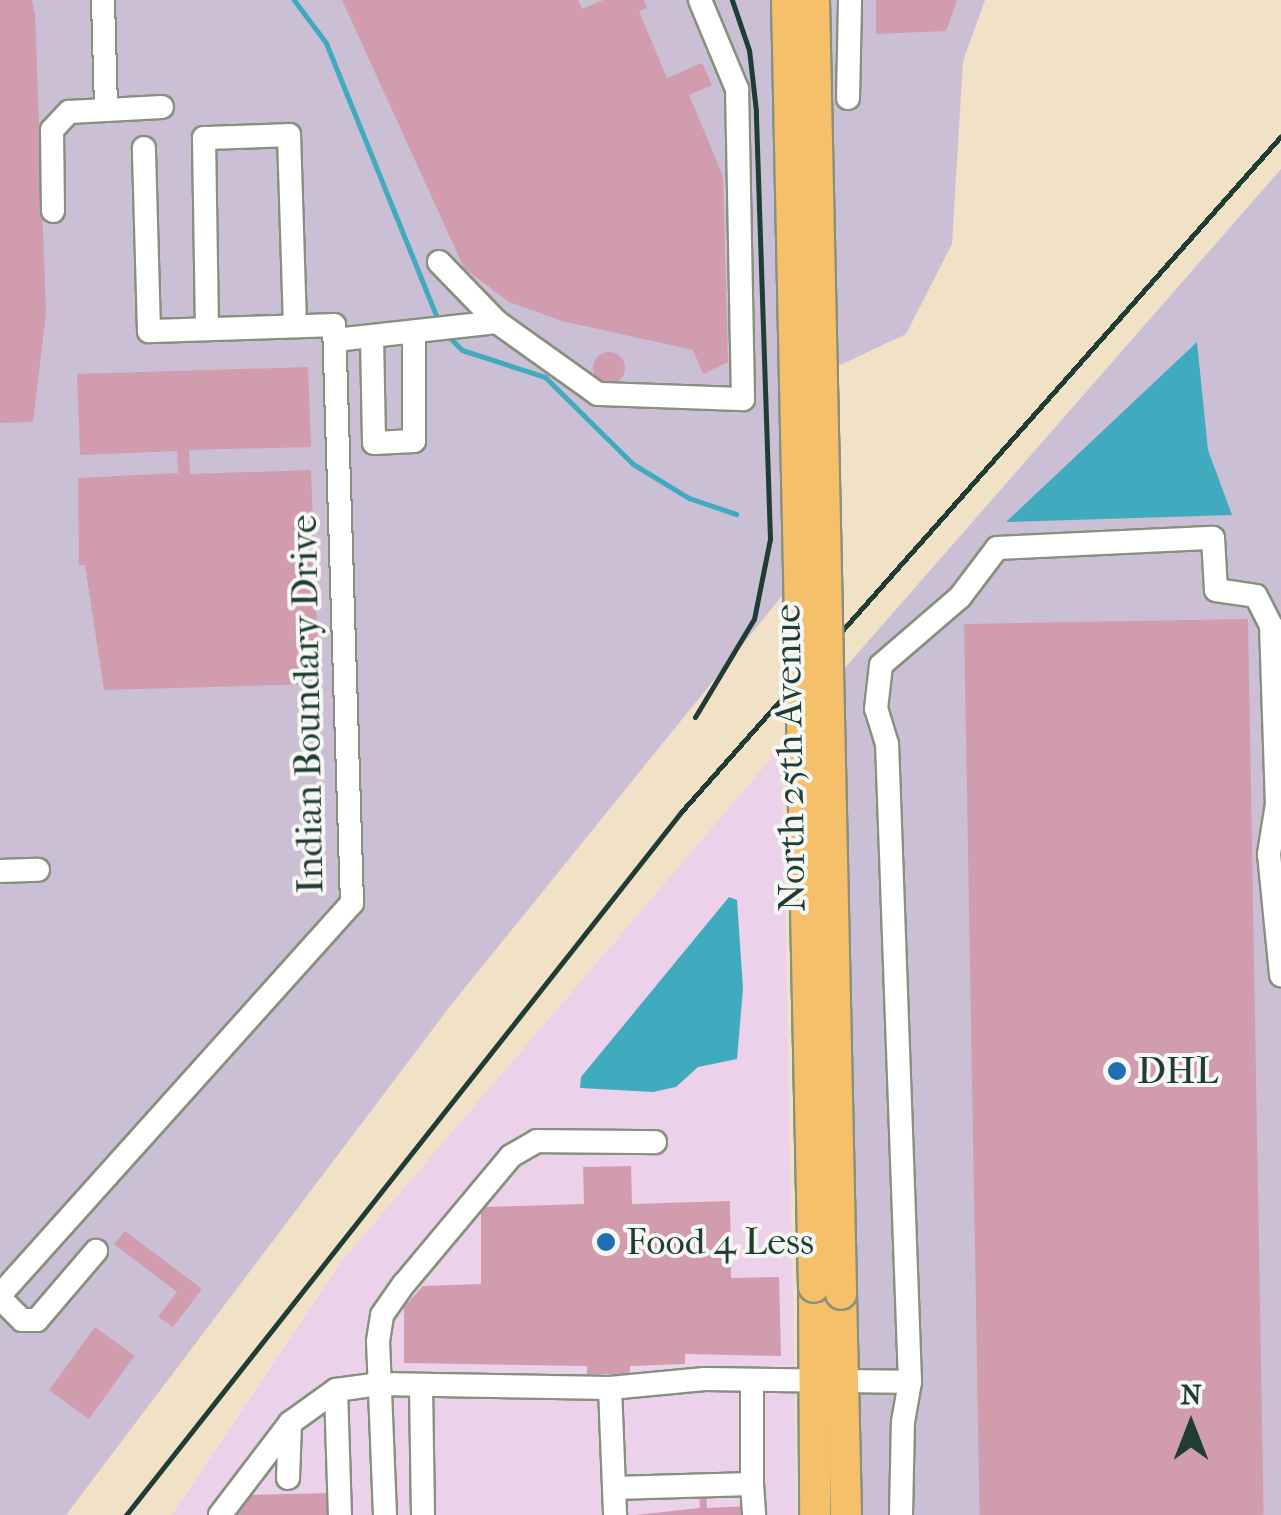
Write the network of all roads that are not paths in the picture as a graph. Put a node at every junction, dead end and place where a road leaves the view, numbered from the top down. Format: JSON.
{"nodes":[{"id":1,"x":103,"y":0,"type":"edge"},
{"id":2,"x":700,"y":0,"type":"edge"},
{"id":3,"x":787,"y":0,"type":"edge"},
{"id":4,"x":814,"y":0,"type":"edge"},
{"id":5,"x":850,"y":0,"type":"edge"},
{"id":6,"x":848,"y":98,"type":"dead end"},
{"id":7,"x":162,"y":107,"type":"dead end"},
{"id":8,"x":106,"y":110,"type":"junction"},
{"id":9,"x":144,"y":148,"type":"dead end"},
{"id":10,"x":53,"y":211,"type":"dead end"},
{"id":11,"x":439,"y":262,"type":"dead end"},
{"id":12,"x":496,"y":322,"type":"junction"},
{"id":13,"x":295,"y":326,"type":"junction"},
{"id":14,"x":208,"y":330,"type":"junction"},
{"id":15,"x":421,"y":333,"type":"junction"},
{"id":16,"x":372,"y":338,"type":"junction"},
{"id":17,"x":335,"y":340,"type":"junction"},
{"id":18,"x":38,"y":870,"type":"dead end"},
{"id":19,"x":0,"y":871,"type":"edge"},
{"id":20,"x":1281,"y":975,"type":"edge"},
{"id":21,"x":655,"y":1142,"type":"dead end"},
{"id":22,"x":96,"y":1251,"type":"dead end"},
{"id":23,"x":0,"y":1297,"type":"edge"},
{"id":24,"x":829,"y":1345,"type":"junction"},
{"id":25,"x":752,"y":1381,"type":"junction"},
{"id":26,"x":910,"y":1382,"type":"junction"},
{"id":27,"x":379,"y":1384,"type":"junction"},
{"id":28,"x":830,"y":1384,"type":"junction"},
{"id":29,"x":422,"y":1387,"type":"junction"},
{"id":30,"x":610,"y":1388,"type":"junction"},
{"id":31,"x":336,"y":1390,"type":"junction"},
{"id":32,"x":290,"y":1423,"type":"junction"},
{"id":33,"x":288,"y":1478,"type":"dead end"},
{"id":34,"x":752,"y":1484,"type":"junction"},
{"id":35,"x":614,"y":1488,"type":"junction"},
{"id":36,"x":220,"y":1515,"type":"edge"},
{"id":37,"x":340,"y":1515,"type":"edge"},
{"id":38,"x":386,"y":1515,"type":"edge"},
{"id":39,"x":423,"y":1515,"type":"edge"},
{"id":40,"x":615,"y":1515,"type":"edge"},
{"id":41,"x":754,"y":1515,"type":"edge"},
{"id":42,"x":816,"y":1515,"type":"edge"},
{"id":43,"x":846,"y":1515,"type":"edge"},
{"id":44,"x":902,"y":1515,"type":"edge"}],
"edges":[{"from":1,"to":8,"type":"street"},
{"from":2,"to":12,"type":"street"},
{"from":3,"to":24,"type":"main road","name":"North 25th Avenue","bridge":true},
{"from":4,"to":24,"type":"main road","name":"North 25th Avenue","bridge":true},
{"from":5,"to":6,"type":"street"},
{"from":7,"to":8,"type":"street"},
{"from":8,"to":10,"type":"street"},
{"from":9,"to":14,"type":"street"},
{"from":11,"to":12,"type":"street"},
{"from":12,"to":15,"type":"street"},
{"from":13,"to":14,"type":"street"},
{"from":13,"to":14,"type":"street"},
{"from":13,"to":17,"type":"street"},
{"from":15,"to":16,"type":"street"},
{"from":15,"to":16,"type":"street"},
{"from":16,"to":17,"type":"street"},
{"from":17,"to":23,"type":"street","name":"Indian Boundary Drive"},
{"from":18,"to":19,"type":"street"},
{"from":20,"to":26,"type":"street"},
{"from":21,"to":27,"type":"street"},
{"from":22,"to":23,"type":"street"},
{"from":24,"to":28,"type":"main road","name":"North 25th Avenue"},
{"from":25,"to":28,"type":"street"},
{"from":25,"to":30,"type":"street"},
{"from":25,"to":34,"type":"street"},
{"from":26,"to":28,"type":"street"},
{"from":26,"to":44,"type":"street"},
{"from":27,"to":29,"type":"street"},
{"from":27,"to":31,"type":"street"},
{"from":27,"to":38,"type":"street"},
{"from":28,"to":42,"type":"main road","name":"North 25th Avenue"},
{"from":28,"to":43,"type":"main road","name":"North 25th Avenue"},
{"from":29,"to":30,"type":"street"},
{"from":29,"to":39,"type":"street"},
{"from":30,"to":35,"type":"street"},
{"from":31,"to":32,"type":"street"},
{"from":31,"to":37,"type":"street"},
{"from":32,"to":33,"type":"street"},
{"from":32,"to":36,"type":"street"},
{"from":34,"to":35,"type":"street"},
{"from":34,"to":41,"type":"street"},
{"from":35,"to":40,"type":"street"}]}
